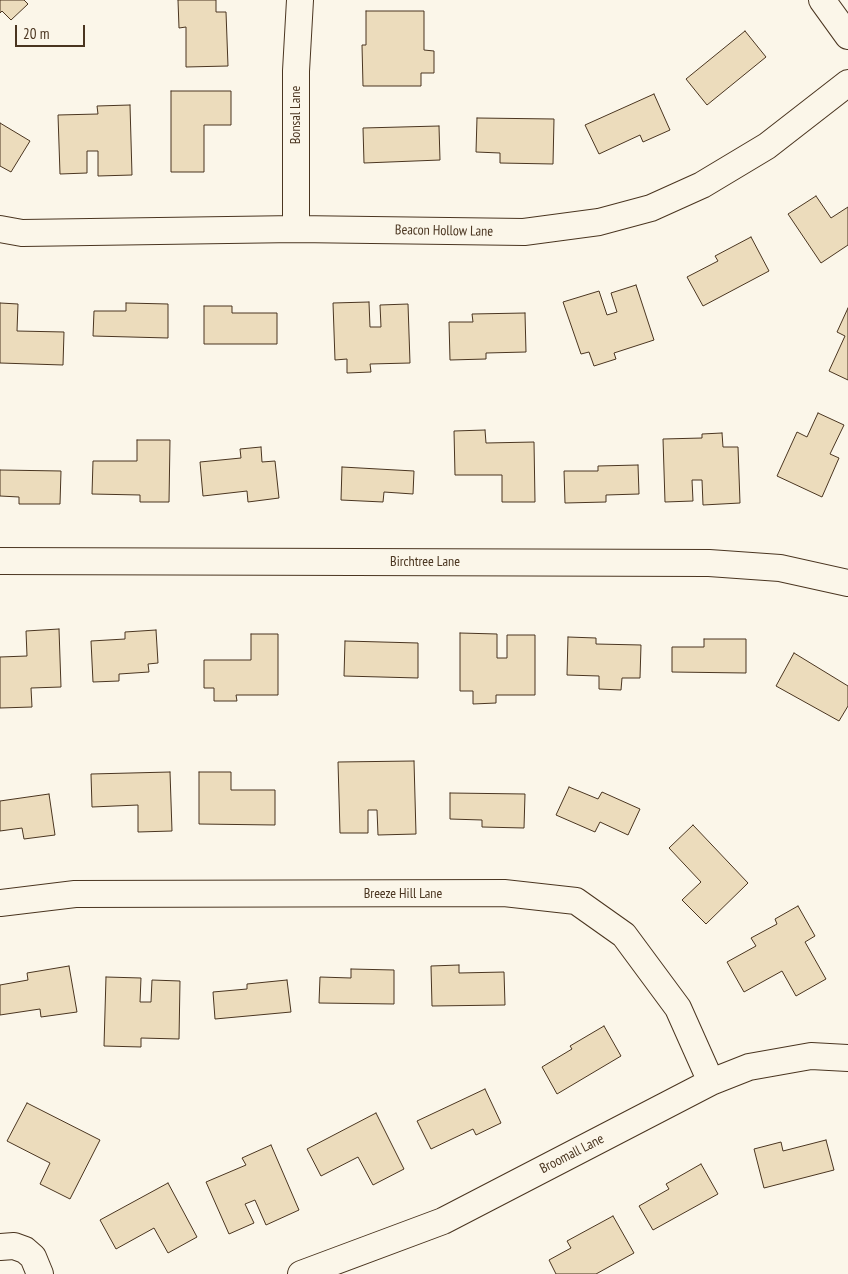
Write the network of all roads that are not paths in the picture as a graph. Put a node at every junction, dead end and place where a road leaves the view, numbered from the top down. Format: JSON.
{"nodes":[{"id":1,"x":300,"y":0,"type":"edge"},
{"id":2,"x":822,"y":0,"type":"edge"},
{"id":3,"x":848,"y":36,"type":"edge"},
{"id":4,"x":848,"y":83,"type":"edge"},
{"id":5,"x":0,"y":229,"type":"edge"},
{"id":6,"x":296,"y":229,"type":"junction"},
{"id":7,"x":0,"y":561,"type":"edge"},
{"id":8,"x":848,"y":583,"type":"edge"},
{"id":9,"x":0,"y":903,"type":"edge"},
{"id":10,"x":848,"y":1058,"type":"edge"},
{"id":11,"x":711,"y":1082,"type":"junction"},
{"id":12,"x":0,"y":1248,"type":"edge"},
{"id":13,"x":40,"y":1274,"type":"edge"},
{"id":14,"x":301,"y":1274,"type":"edge"}],
"edges":[{"from":1,"to":6,"type":"street","name":"Bonsal Lane"},
{"from":2,"to":3,"type":"street"},
{"from":4,"to":6,"type":"street","name":"Beacon Hollow Lane"},
{"from":5,"to":6,"type":"street","name":"Beacon Hollow Lane"},
{"from":7,"to":8,"type":"street","name":"Birchtree Lane"},
{"from":9,"to":11,"type":"street","name":"Breeze Hill Lane"},
{"from":10,"to":11,"type":"street","name":"Broomall Lane"},
{"from":11,"to":14,"type":"street","name":"Broomall Lane"},
{"from":12,"to":13,"type":"street"}]}
